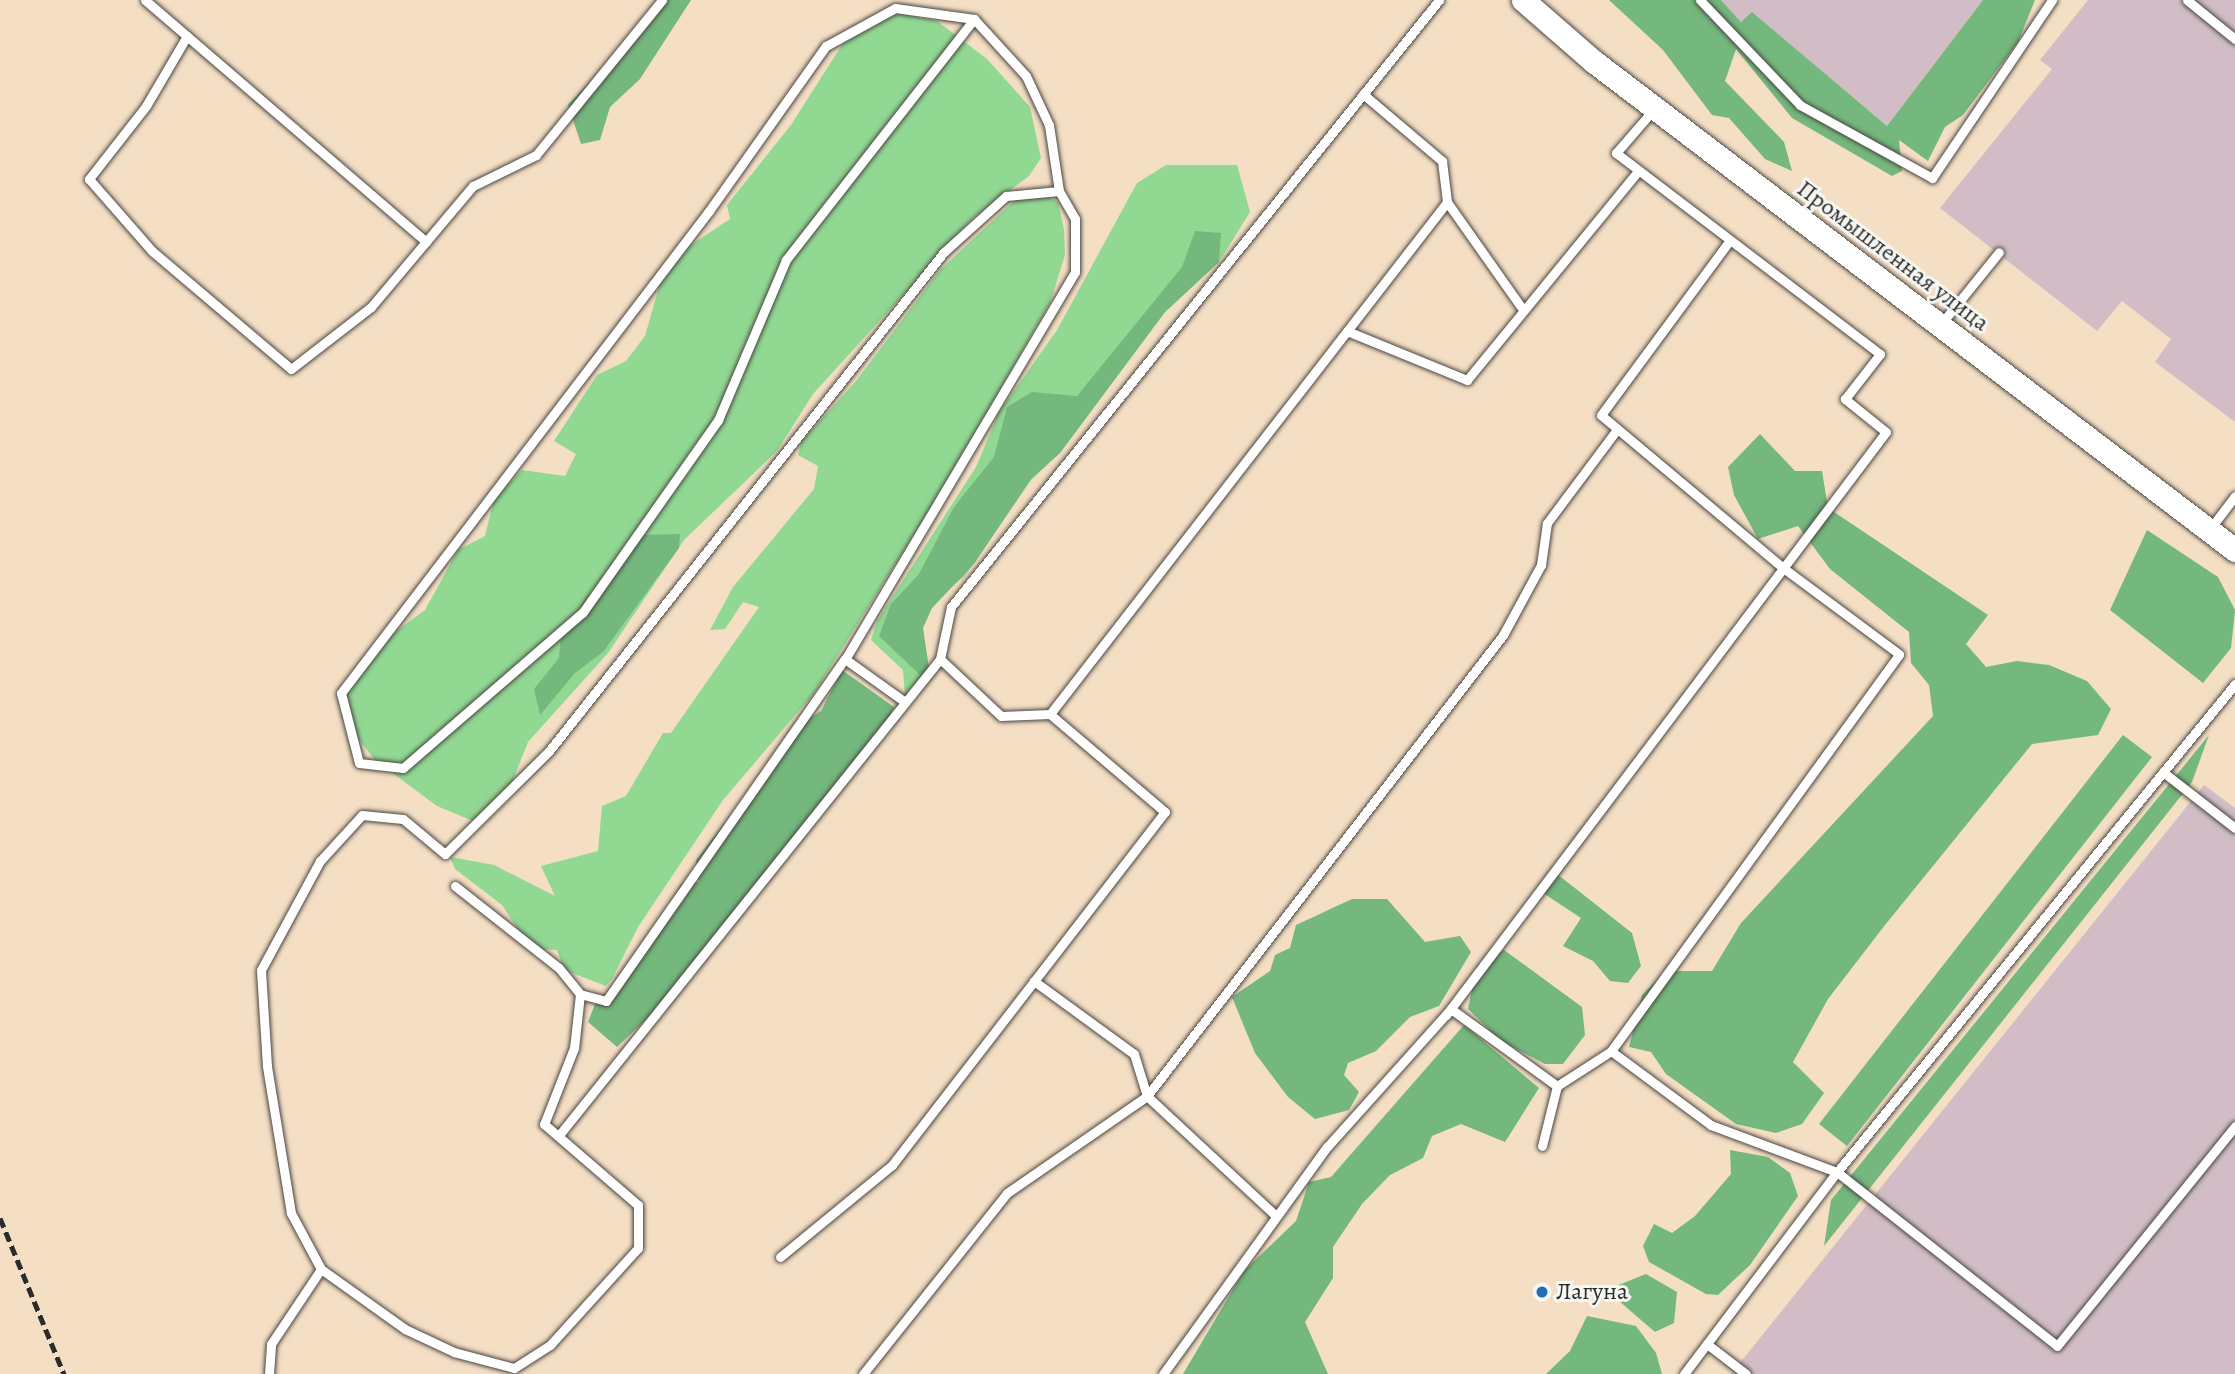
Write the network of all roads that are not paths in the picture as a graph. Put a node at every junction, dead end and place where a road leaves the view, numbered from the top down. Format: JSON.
{"nodes":[{"id":1,"x":145,"y":0,"type":"edge"},
{"id":2,"x":662,"y":0,"type":"edge"},
{"id":3,"x":1439,"y":0,"type":"edge"},
{"id":4,"x":1523,"y":0,"type":"edge"},
{"id":5,"x":1700,"y":0,"type":"edge"},
{"id":6,"x":2052,"y":0,"type":"edge"},
{"id":7,"x":2187,"y":0,"type":"edge"},
{"id":8,"x":974,"y":19,"type":"junction"},
{"id":9,"x":187,"y":36,"type":"junction"},
{"id":10,"x":2235,"y":39,"type":"edge"},
{"id":11,"x":1363,"y":94,"type":"junction"},
{"id":12,"x":1654,"y":108,"type":"junction"},
{"id":13,"x":1638,"y":171,"type":"junction"},
{"id":14,"x":1059,"y":191,"type":"junction"},
{"id":15,"x":1447,"y":202,"type":"junction"},
{"id":16,"x":1730,"y":240,"type":"junction"},
{"id":17,"x":426,"y":242,"type":"junction"},
{"id":18,"x":1999,"y":252,"type":"dead end"},
{"id":19,"x":1521,"y":307,"type":"junction"},
{"id":20,"x":1940,"y":326,"type":"junction"},
{"id":21,"x":1346,"y":331,"type":"junction"},
{"id":22,"x":1615,"y":432,"type":"junction"},
{"id":23,"x":2235,"y":496,"type":"edge"},
{"id":24,"x":2209,"y":530,"type":"junction"},
{"id":25,"x":2235,"y":550,"type":"edge"},
{"id":26,"x":1782,"y":567,"type":"junction"},
{"id":27,"x":845,"y":659,"type":"junction"},
{"id":28,"x":940,"y":659,"type":"junction"},
{"id":29,"x":2235,"y":684,"type":"edge"},
{"id":30,"x":905,"y":702,"type":"junction"},
{"id":31,"x":1050,"y":715,"type":"junction"},
{"id":32,"x":2163,"y":772,"type":"junction"},
{"id":33,"x":2235,"y":828,"type":"edge"},
{"id":34,"x":455,"y":886,"type":"dead end"},
{"id":35,"x":1034,"y":981,"type":"junction"},
{"id":36,"x":580,"y":994,"type":"junction"},
{"id":37,"x":1446,"y":1015,"type":"junction"},
{"id":38,"x":1611,"y":1051,"type":"junction"},
{"id":39,"x":1557,"y":1086,"type":"junction"},
{"id":40,"x":1147,"y":1096,"type":"junction"},
{"id":41,"x":2235,"y":1126,"type":"edge"},
{"id":42,"x":561,"y":1134,"type":"junction"},
{"id":43,"x":1542,"y":1146,"type":"dead end"},
{"id":44,"x":1837,"y":1172,"type":"junction"},
{"id":45,"x":1276,"y":1216,"type":"junction"},
{"id":46,"x":780,"y":1257,"type":"dead end"},
{"id":47,"x":321,"y":1269,"type":"junction"},
{"id":48,"x":1707,"y":1344,"type":"junction"},
{"id":49,"x":269,"y":1374,"type":"edge"},
{"id":50,"x":863,"y":1374,"type":"edge"},
{"id":51,"x":1163,"y":1374,"type":"edge"},
{"id":52,"x":1684,"y":1374,"type":"edge"},
{"id":53,"x":1746,"y":1374,"type":"edge"}],
"edges":[{"from":1,"to":9,"type":"lane"},
{"from":2,"to":17,"type":"lane"},
{"from":3,"to":11,"type":"lane"},
{"from":4,"to":12,"type":"street","name":"Промышленная улица"},
{"from":5,"to":6,"type":"lane"},
{"from":7,"to":10,"type":"lane"},
{"from":8,"to":8,"type":"lane"},
{"from":8,"to":14,"type":"lane"},
{"from":9,"to":17,"type":"lane"},
{"from":9,"to":17,"type":"lane"},
{"from":11,"to":15,"type":"lane"},
{"from":11,"to":28,"type":"lane"},
{"from":12,"to":13,"type":"lane"},
{"from":12,"to":20,"type":"street","name":"Промышленная улица"},
{"from":13,"to":16,"type":"lane"},
{"from":13,"to":19,"type":"lane"},
{"from":14,"to":27,"type":"lane"},
{"from":14,"to":47,"type":"lane"},
{"from":15,"to":19,"type":"lane"},
{"from":15,"to":21,"type":"lane"},
{"from":16,"to":22,"type":"lane"},
{"from":16,"to":26,"type":"lane"},
{"from":18,"to":20,"type":"lane"},
{"from":19,"to":21,"type":"lane"},
{"from":20,"to":24,"type":"street","name":"Промышленная улица"},
{"from":21,"to":31,"type":"lane"},
{"from":22,"to":26,"type":"lane"},
{"from":22,"to":40,"type":"lane"},
{"from":23,"to":24,"type":"lane"},
{"from":24,"to":25,"type":"street","name":"Промышленная улица"},
{"from":26,"to":37,"type":"lane"},
{"from":26,"to":38,"type":"lane"},
{"from":27,"to":30,"type":"lane"},
{"from":27,"to":36,"type":"lane"},
{"from":28,"to":30,"type":"lane"},
{"from":28,"to":31,"type":"lane"},
{"from":29,"to":32,"type":"lane"},
{"from":30,"to":42,"type":"lane"},
{"from":31,"to":35,"type":"lane"},
{"from":32,"to":33,"type":"lane"},
{"from":32,"to":44,"type":"lane"},
{"from":34,"to":36,"type":"lane"},
{"from":35,"to":40,"type":"lane"},
{"from":35,"to":46,"type":"lane"},
{"from":36,"to":42,"type":"lane"},
{"from":37,"to":39,"type":"lane"},
{"from":37,"to":45,"type":"lane"},
{"from":38,"to":39,"type":"lane"},
{"from":38,"to":44,"type":"lane"},
{"from":39,"to":43,"type":"lane"},
{"from":40,"to":45,"type":"lane"},
{"from":40,"to":50,"type":"lane"},
{"from":41,"to":44,"type":"lane"},
{"from":42,"to":47,"type":"lane"},
{"from":44,"to":48,"type":"lane"},
{"from":45,"to":51,"type":"lane"},
{"from":47,"to":49,"type":"lane"},
{"from":48,"to":52,"type":"lane"},
{"from":48,"to":53,"type":"lane"}]}
